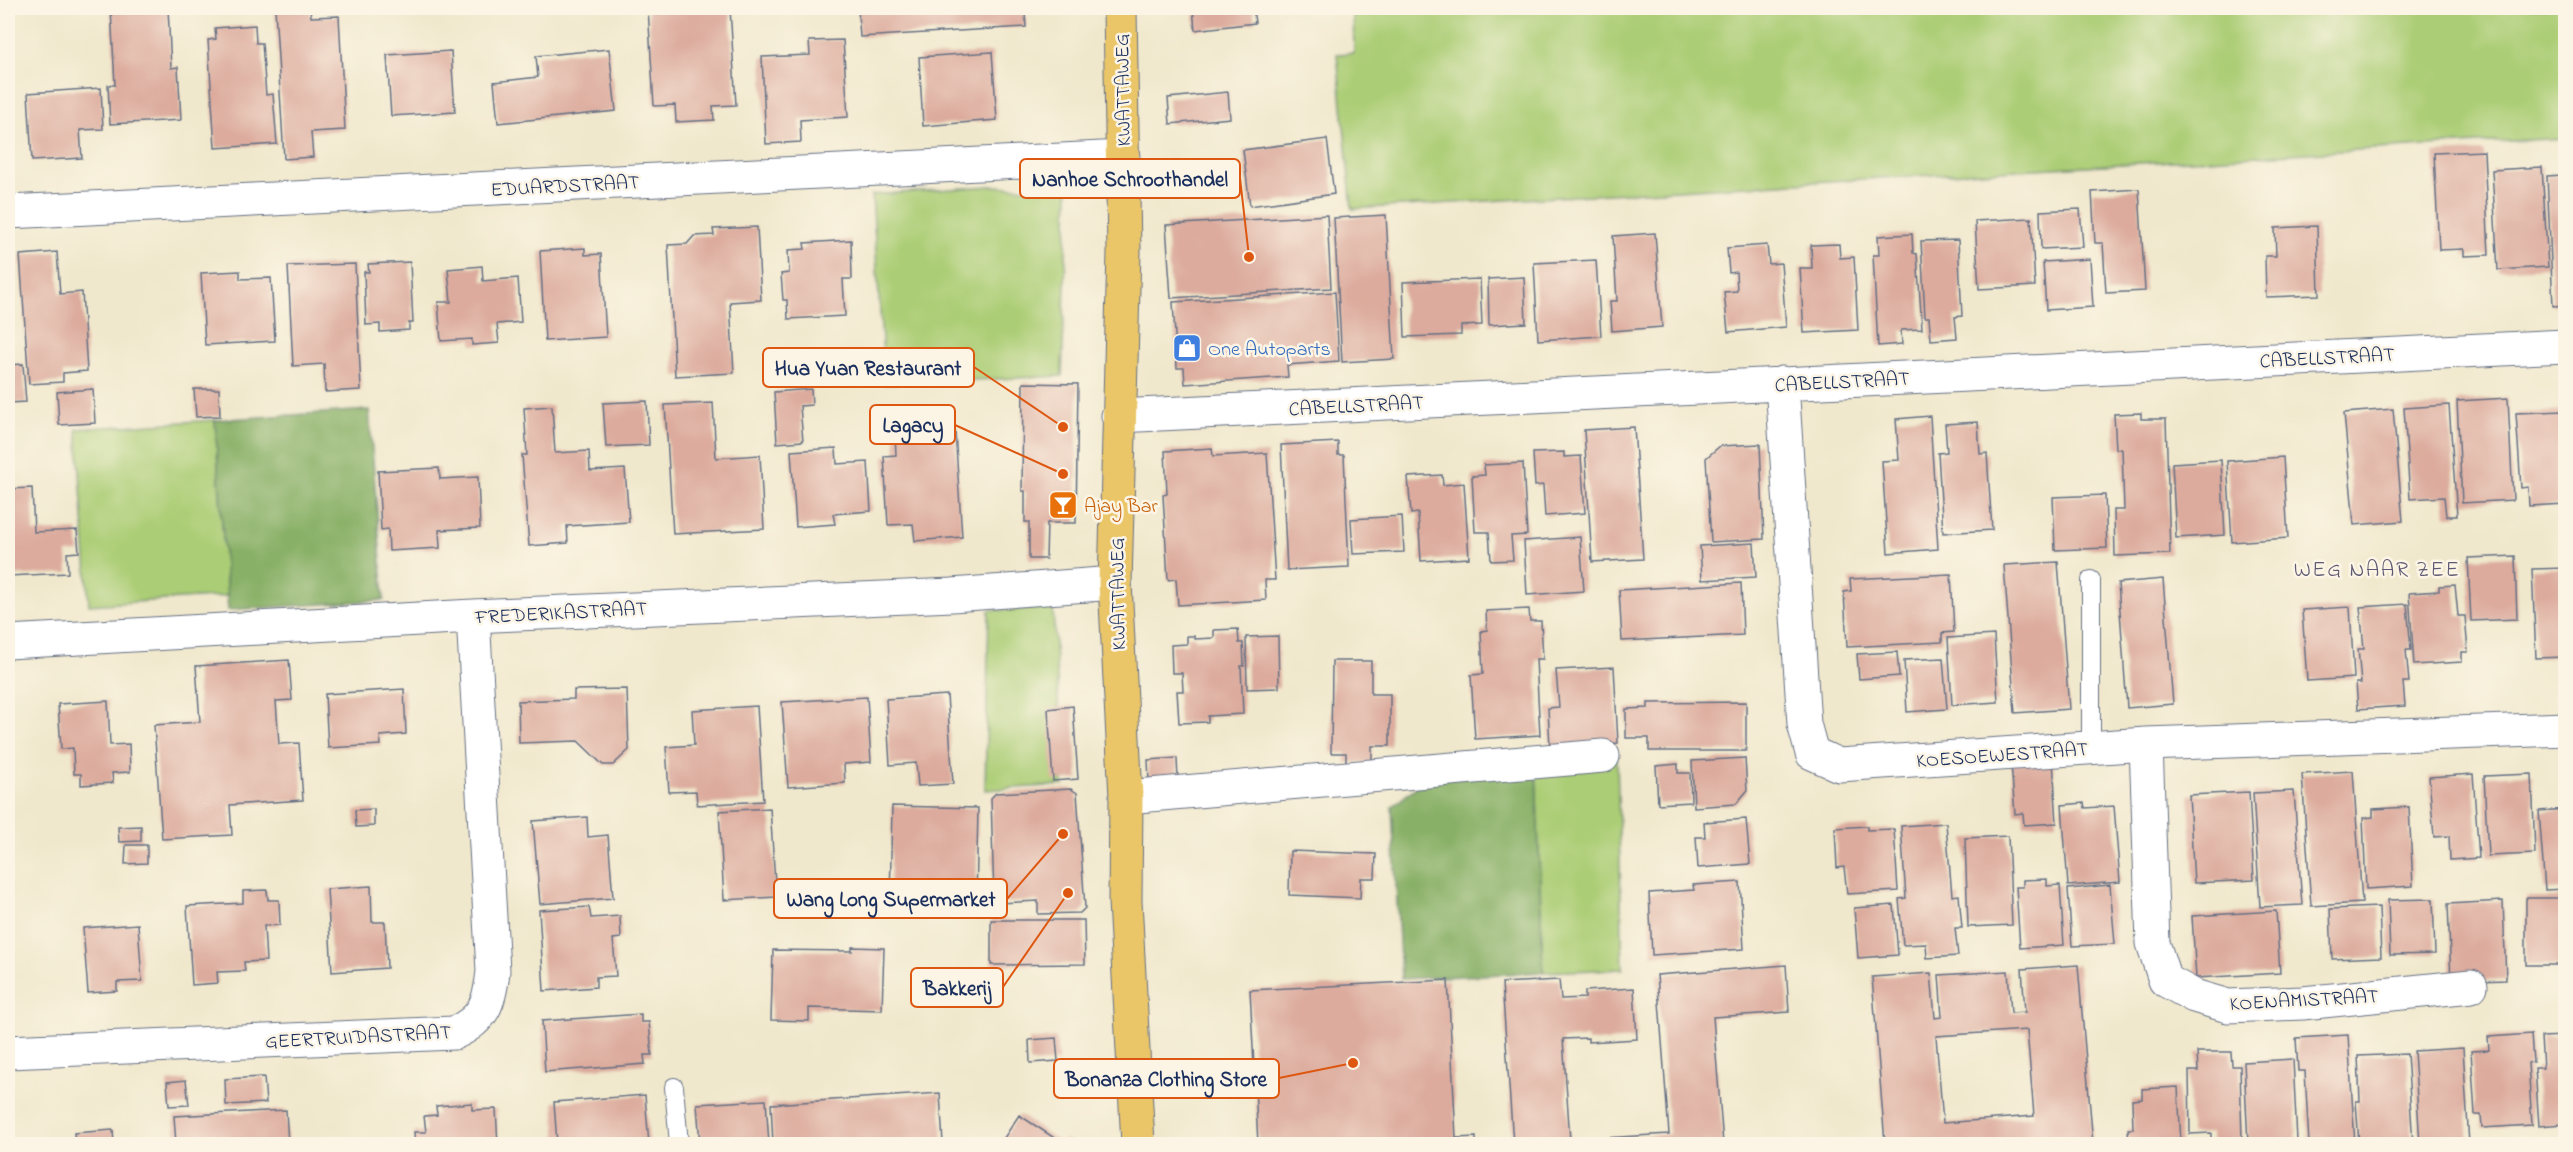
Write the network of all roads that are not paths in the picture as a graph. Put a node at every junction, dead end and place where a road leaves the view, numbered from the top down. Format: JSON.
{"nodes":[{"id":1,"x":1120,"y":8,"type":"edge"},
{"id":2,"x":1123,"y":157,"type":"junction"},
{"id":3,"x":8,"y":212,"type":"edge"},
{"id":4,"x":2565,"y":346,"type":"edge"},
{"id":5,"x":1782,"y":383,"type":"junction"},
{"id":6,"x":1118,"y":416,"type":"junction"},
{"id":7,"x":2091,"y":580,"type":"dead end"},
{"id":8,"x":1115,"y":583,"type":"junction"},
{"id":9,"x":473,"y":616,"type":"junction"},
{"id":10,"x":8,"y":642,"type":"edge"},
{"id":11,"x":2565,"y":729,"type":"edge"},
{"id":12,"x":2146,"y":744,"type":"junction"},
{"id":13,"x":2091,"y":748,"type":"junction"},
{"id":14,"x":1603,"y":756,"type":"dead end"},
{"id":15,"x":1126,"y":797,"type":"junction"},
{"id":16,"x":2471,"y":986,"type":"dead end"},
{"id":17,"x":8,"y":1052,"type":"edge"},
{"id":18,"x":674,"y":1088,"type":"dead end"},
{"id":19,"x":679,"y":1144,"type":"edge"},
{"id":20,"x":1138,"y":1144,"type":"edge"}],
"edges":[{"from":1,"to":2,"type":"main road","name":"KWATTAWEG"},
{"from":2,"to":3,"type":"street","name":"EDUARDSTRAAT"},
{"from":2,"to":6,"type":"main road","name":"KWATTAWEG"},
{"from":4,"to":5,"type":"street","name":"CABELLSTRAAT"},
{"from":5,"to":6,"type":"street","name":"CABELLSTRAAT"},
{"from":5,"to":13,"type":"street","name":"KOESOEWESTRAAT"},
{"from":6,"to":8,"type":"main road","name":"KWATTAWEG"},
{"from":7,"to":13,"type":"lane"},
{"from":8,"to":9,"type":"street","name":"FREDERIKASTRAAT"},
{"from":8,"to":15,"type":"main road","name":"KWATTAWEG"},
{"from":9,"to":10,"type":"street","name":"FREDERIKASTRAAT"},
{"from":9,"to":17,"type":"street","name":"GEERTRUIDASTRAAT"},
{"from":11,"to":12,"type":"street","name":"KOESOEWESTRAAT"},
{"from":12,"to":13,"type":"street","name":"KOESOEWESTRAAT"},
{"from":12,"to":16,"type":"street","name":"KOENAMISTRAAT"},
{"from":14,"to":15,"type":"street"},
{"from":15,"to":20,"type":"main road","name":"KWATTAWEG"},
{"from":18,"to":19,"type":"lane"}]}
